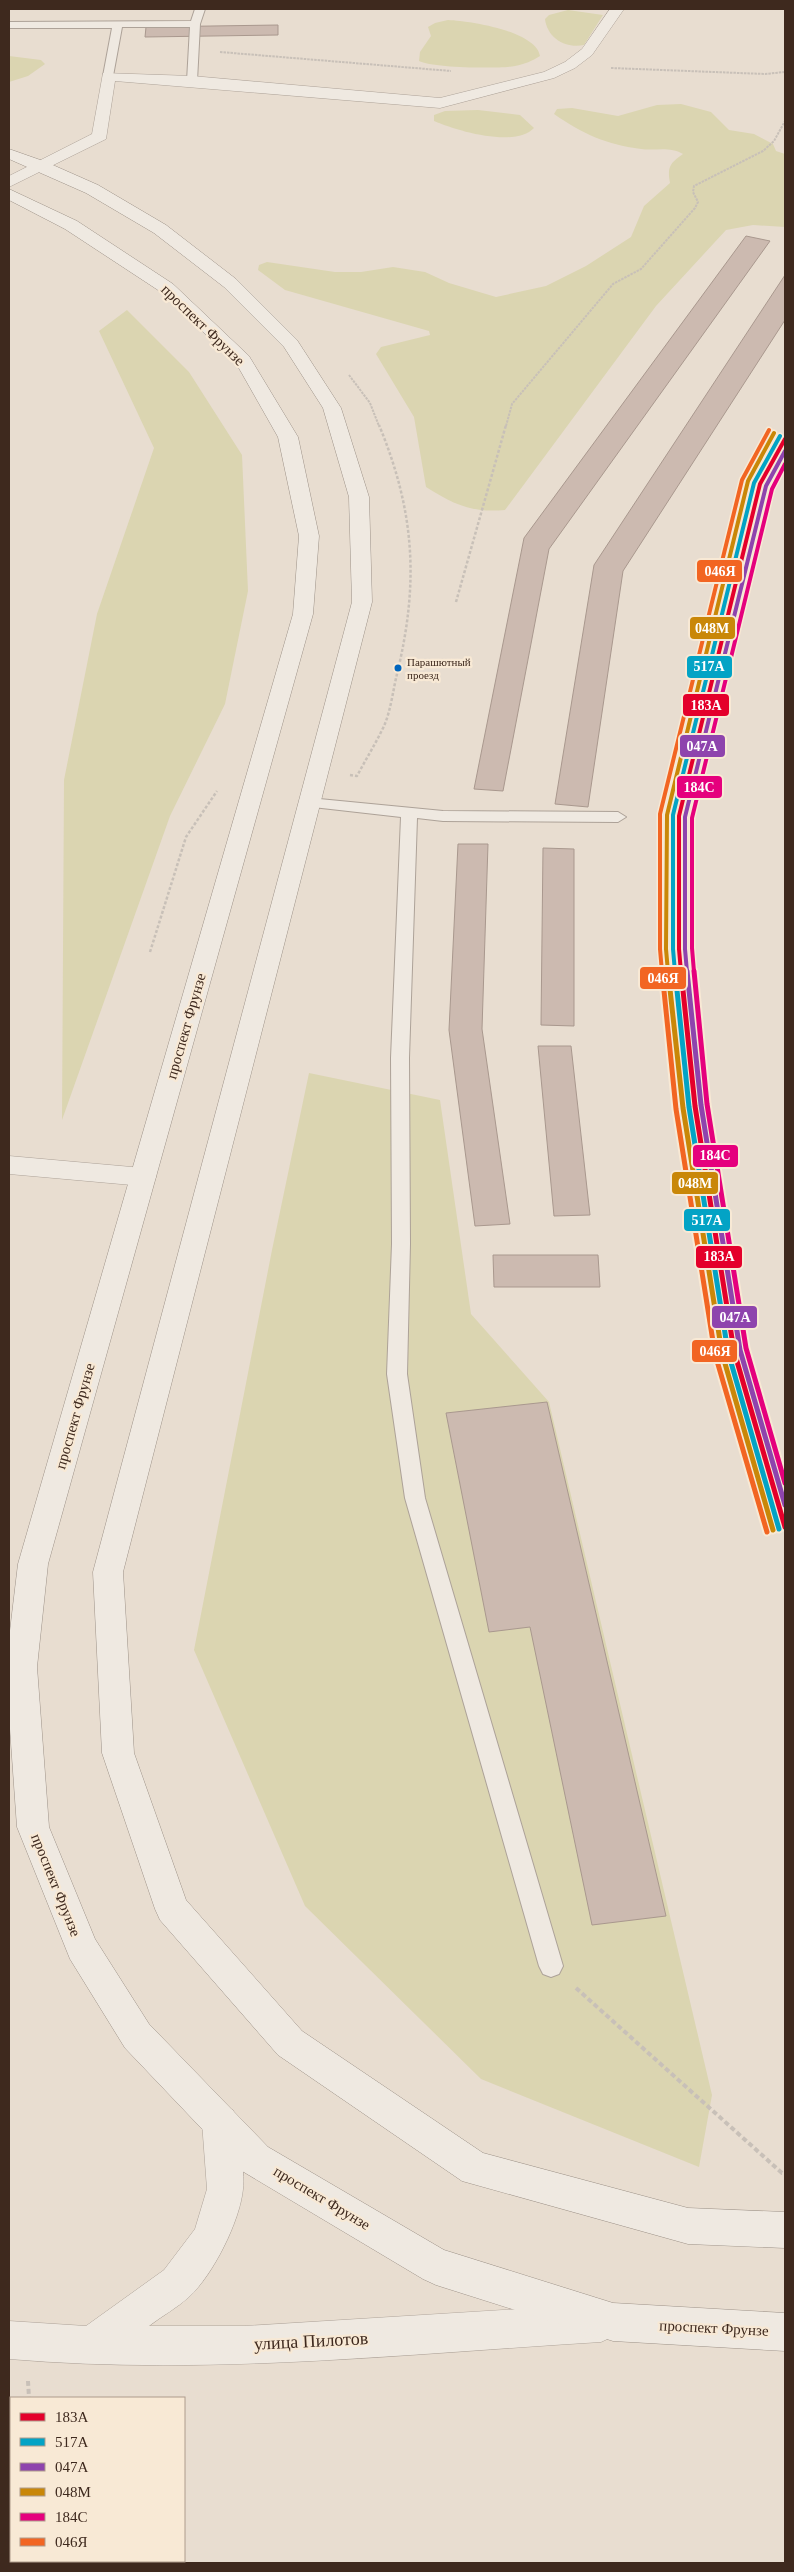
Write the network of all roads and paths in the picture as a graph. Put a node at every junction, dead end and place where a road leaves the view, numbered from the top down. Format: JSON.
{"nodes":[{"id":1,"x":200,"y":9,"type":"edge"},
{"id":2,"x":617,"y":9,"type":"edge"},
{"id":3,"x":195,"y":24,"type":"junction"},
{"id":4,"x":9,"y":25,"type":"edge"},
{"id":5,"x":117,"y":26,"type":"junction"},
{"id":6,"x":194,"y":50,"type":"junction"},
{"id":7,"x":570,"y":65,"type":"junction"},
{"id":8,"x":460,"y":71,"type":"dead end"},
{"id":9,"x":785,"y":72,"type":"edge"},
{"id":10,"x":108,"y":76,"type":"junction"},
{"id":11,"x":192,"y":81,"type":"junction"},
{"id":12,"x":785,"y":121,"type":"edge"},
{"id":13,"x":9,"y":154,"type":"edge"},
{"id":14,"x":40,"y":165,"type":"junction"},
{"id":15,"x":9,"y":182,"type":"edge"},
{"id":16,"x":9,"y":194,"type":"edge"},
{"id":17,"x":456,"y":602,"type":"dead end"},
{"id":18,"x":309,"y":803,"type":"junction"},
{"id":19,"x":409,"y":813,"type":"junction"},
{"id":20,"x":618,"y":817,"type":"dead end"},
{"id":21,"x":9,"y":1165,"type":"edge"},
{"id":22,"x":143,"y":1177,"type":"junction"},
{"id":23,"x":551,"y":1966,"type":"joint"},
{"id":24,"x":220,"y":2122,"type":"junction"},
{"id":25,"x":785,"y":2173,"type":"edge"},
{"id":26,"x":785,"y":2230,"type":"edge"},
{"id":27,"x":614,"y":2322,"type":"junction"},
{"id":28,"x":785,"y":2332,"type":"edge"},
{"id":29,"x":9,"y":2340,"type":"edge"},
{"id":30,"x":92,"y":2346,"type":"junction"}],
"edges":[{"from":1,"to":3,"type":"lane"},
{"from":2,"to":7,"type":"main road"},
{"from":3,"to":5,"type":"lane"},
{"from":3,"to":6,"type":"lane"},
{"from":4,"to":5,"type":"lane"},
{"from":5,"to":10,"type":"lane"},
{"from":6,"to":8,"type":"path"},
{"from":6,"to":11,"type":"lane"},
{"from":7,"to":9,"type":"path"},
{"from":7,"to":11,"type":"main road"},
{"from":10,"to":11,"type":"main road"},
{"from":10,"to":14,"type":"main road"},
{"from":12,"to":17,"type":"path"},
{"from":13,"to":14,"type":"main road"},
{"from":14,"to":15,"type":"main road"},
{"from":14,"to":18,"type":"main road"},
{"from":16,"to":22,"type":"main road","name":"проспект Фрунзе"},
{"from":18,"to":19,"type":"lane"},
{"from":18,"to":26,"type":"main road"},
{"from":19,"to":20,"type":"lane"},
{"from":19,"to":23,"type":"lane"},
{"from":21,"to":22,"type":"main road"},
{"from":22,"to":24,"type":"main road","name":"проспект Фрунзе"},
{"from":23,"to":25,"type":"path"},
{"from":24,"to":27,"type":"main road","name":"проспект Фрунзе"},
{"from":24,"to":30,"type":"main road"},
{"from":27,"to":28,"type":"main road","name":"проспект Фрунзе"},
{"from":27,"to":30,"type":"main road","name":"улица Пилотов"},
{"from":29,"to":30,"type":"main road","name":"улица Пилотов"}]}
